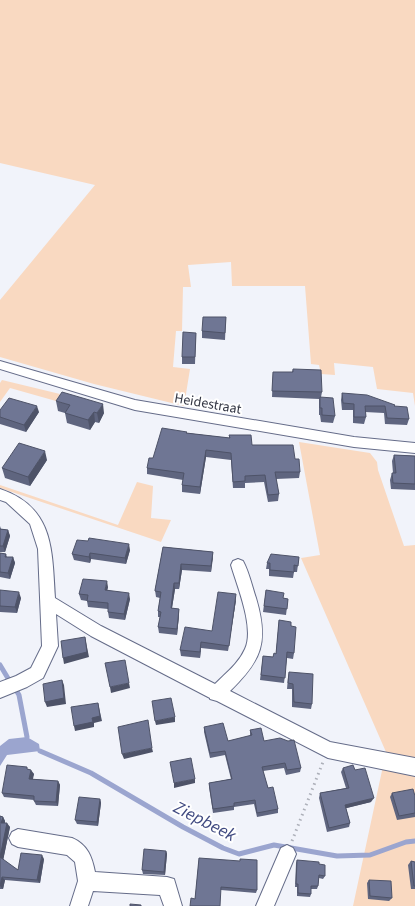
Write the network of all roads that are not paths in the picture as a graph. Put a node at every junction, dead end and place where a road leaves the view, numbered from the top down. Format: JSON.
{"nodes":[{"id":1,"x":0,"y":365,"type":"edge"},
{"id":2,"x":415,"y":448,"type":"edge"},
{"id":3,"x":0,"y":494,"type":"edge"},
{"id":4,"x":238,"y":565,"type":"dead end"},
{"id":5,"x":49,"y":602,"type":"junction"},
{"id":6,"x":0,"y":690,"type":"edge"},
{"id":7,"x":216,"y":694,"type":"junction"},
{"id":8,"x":414,"y":768,"type":"edge"},
{"id":9,"x":18,"y":838,"type":"dead end"},
{"id":10,"x":287,"y":854,"type":"road end"},
{"id":11,"x":87,"y":881,"type":"junction"},
{"id":12,"x":79,"y":906,"type":"edge"},
{"id":13,"x":173,"y":906,"type":"edge"},
{"id":14,"x":265,"y":906,"type":"edge"}],
"edges":[{"from":1,"to":2,"type":"street","name":"Heidestraat"},
{"from":3,"to":5,"type":"street"},
{"from":4,"to":7,"type":"street"},
{"from":5,"to":6,"type":"street"},
{"from":5,"to":7,"type":"street"},
{"from":7,"to":8,"type":"street"},
{"from":9,"to":11,"type":"street"},
{"from":10,"to":14,"type":"street"},
{"from":11,"to":12,"type":"street"},
{"from":11,"to":13,"type":"street"}]}
